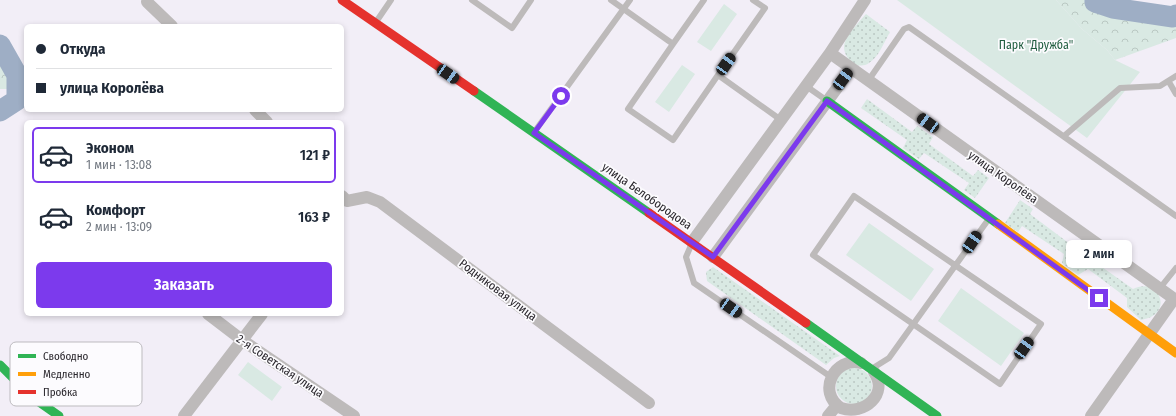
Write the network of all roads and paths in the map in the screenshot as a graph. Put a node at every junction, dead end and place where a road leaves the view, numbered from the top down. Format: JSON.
{"nodes":[{"id":1,"x":342,"y":0,"type":"edge"},
{"id":2,"x":391,"y":0,"type":"edge"},
{"id":3,"x":472,"y":0,"type":"edge"},
{"id":4,"x":531,"y":0,"type":"edge"},
{"id":5,"x":611,"y":0,"type":"edge"},
{"id":6,"x":630,"y":0,"type":"edge"},
{"id":7,"x":704,"y":0,"type":"edge"},
{"id":8,"x":753,"y":0,"type":"edge"},
{"id":9,"x":865,"y":0,"type":"edge"},
{"id":10,"x":147,"y":2,"type":"dead end"},
{"id":11,"x":624,"y":9,"type":"junction"},
{"id":12,"x":170,"y":24,"type":"edge"},
{"id":13,"x":374,"y":24,"type":"junction"},
{"id":14,"x":673,"y":44,"type":"junction"},
{"id":15,"x":830,"y":54,"type":"junction"},
{"id":16,"x":851,"y":69,"type":"junction"},
{"id":17,"x":718,"y":75,"type":"junction"},
{"id":18,"x":1176,"y":76,"type":"edge"},
{"id":19,"x":868,"y":81,"type":"junction"},
{"id":20,"x":1169,"y":82,"type":"junction"},
{"id":21,"x":806,"y":86,"type":"junction"},
{"id":22,"x":1176,"y":94,"type":"edge"},
{"id":23,"x":827,"y":101,"type":"junction"},
{"id":24,"x":257,"y":112,"type":"edge"},
{"id":25,"x":265,"y":120,"type":"edge"},
{"id":26,"x":781,"y":120,"type":"junction"},
{"id":27,"x":534,"y":133,"type":"junction"},
{"id":28,"x":1064,"y":136,"type":"junction"},
{"id":29,"x":344,"y":201,"type":"edge"},
{"id":30,"x":1176,"y":216,"type":"edge"},
{"id":31,"x":988,"y":219,"type":"junction"},
{"id":32,"x":692,"y":242,"type":"junction"},
{"id":33,"x":713,"y":257,"type":"junction"},
{"id":34,"x":956,"y":266,"type":"junction"},
{"id":35,"x":1176,"y":268,"type":"edge"},
{"id":36,"x":1160,"y":288,"type":"junction"},
{"id":37,"x":1175,"y":299,"type":"edge"},
{"id":38,"x":211,"y":316,"type":"edge"},
{"id":39,"x":260,"y":316,"type":"edge"},
{"id":40,"x":913,"y":324,"type":"junction"},
{"id":41,"x":1149,"y":334,"type":"junction"},
{"id":42,"x":242,"y":340,"type":"junction"},
{"id":43,"x":1176,"y":353,"type":"edge"},
{"id":44,"x":0,"y":365,"type":"edge"},
{"id":45,"x":869,"y":367,"type":"junction"},
{"id":46,"x":10,"y":375,"type":"edge"},
{"id":47,"x":831,"y":377,"type":"junction"},
{"id":48,"x":649,"y":403,"type":"dead end"},
{"id":49,"x":837,"y":405,"type":"junction"},
{"id":50,"x":45,"y":406,"type":"edge"},
{"id":51,"x":59,"y":416,"type":"edge"},
{"id":52,"x":184,"y":416,"type":"edge"},
{"id":53,"x":354,"y":416,"type":"edge"},
{"id":54,"x":828,"y":416,"type":"edge"},
{"id":55,"x":937,"y":416,"type":"edge"},
{"id":56,"x":1091,"y":416,"type":"edge"}],
"edges":[{"from":1,"to":13,"type":"street","name":"улица Белобородова"},
{"from":2,"to":13,"type":"lane"},
{"from":3,"to":4,"type":"lane"},
{"from":5,"to":11,"type":"lane"},
{"from":6,"to":11,"type":"lane"},
{"from":7,"to":14,"type":"lane"},
{"from":8,"to":17,"type":"lane"},
{"from":9,"to":15,"type":"street"},
{"from":10,"to":12,"type":"street"},
{"from":11,"to":14,"type":"lane"},
{"from":11,"to":27,"type":"lane"},
{"from":13,"to":27,"type":"street","name":"улица Белобородова"},
{"from":14,"to":17,"type":"lane"},
{"from":15,"to":16,"type":"street","name":"улица Королёва"},
{"from":15,"to":21,"type":"street"},
{"from":16,"to":19,"type":"street","name":"улица Королёва"},
{"from":16,"to":23,"type":"street"},
{"from":17,"to":26,"type":"lane"},
{"from":18,"to":20,"type":"lane"},
{"from":19,"to":28,"type":"lane"},
{"from":19,"to":36,"type":"street","name":"улица Королёва"},
{"from":20,"to":22,"type":"lane"},
{"from":20,"to":28,"type":"lane"},
{"from":21,"to":23,"type":"lane"},
{"from":21,"to":26,"type":"street"},
{"from":23,"to":31,"type":"street"},
{"from":23,"to":33,"type":"street"},
{"from":24,"to":25,"type":"street"},
{"from":26,"to":32,"type":"street"},
{"from":27,"to":32,"type":"street","name":"улица Белобородова"},
{"from":28,"to":30,"type":"lane"},
{"from":29,"to":48,"type":"street","name":"Родниковая улица"},
{"from":31,"to":34,"type":"lane"},
{"from":31,"to":41,"type":"street"},
{"from":32,"to":33,"type":"street","name":"улица Белобородова"},
{"from":32,"to":47,"type":"lane"},
{"from":33,"to":45,"type":"street","name":"улица Белобородова"},
{"from":34,"to":40,"type":"lane"},
{"from":34,"to":40,"type":"lane"},
{"from":34,"to":40,"type":"lane"},
{"from":35,"to":36,"type":"lane"},
{"from":36,"to":37,"type":"street","name":"улица Королёва"},
{"from":37,"to":41,"type":"street"},
{"from":38,"to":42,"type":"street","name":"2-я Советская улица"},
{"from":39,"to":42,"type":"street"},
{"from":40,"to":45,"type":"lane"},
{"from":41,"to":43,"type":"street"},
{"from":41,"to":56,"type":"street"},
{"from":42,"to":52,"type":"street"},
{"from":42,"to":53,"type":"street","name":"2-я Советская улица"},
{"from":44,"to":46,"type":"street"},
{"from":45,"to":47,"type":"street"},
{"from":45,"to":49,"type":"street"},
{"from":45,"to":55,"type":"street","name":"улица Белобородова"},
{"from":47,"to":49,"type":"street"},
{"from":49,"to":54,"type":"street"},
{"from":50,"to":51,"type":"street"}]}
